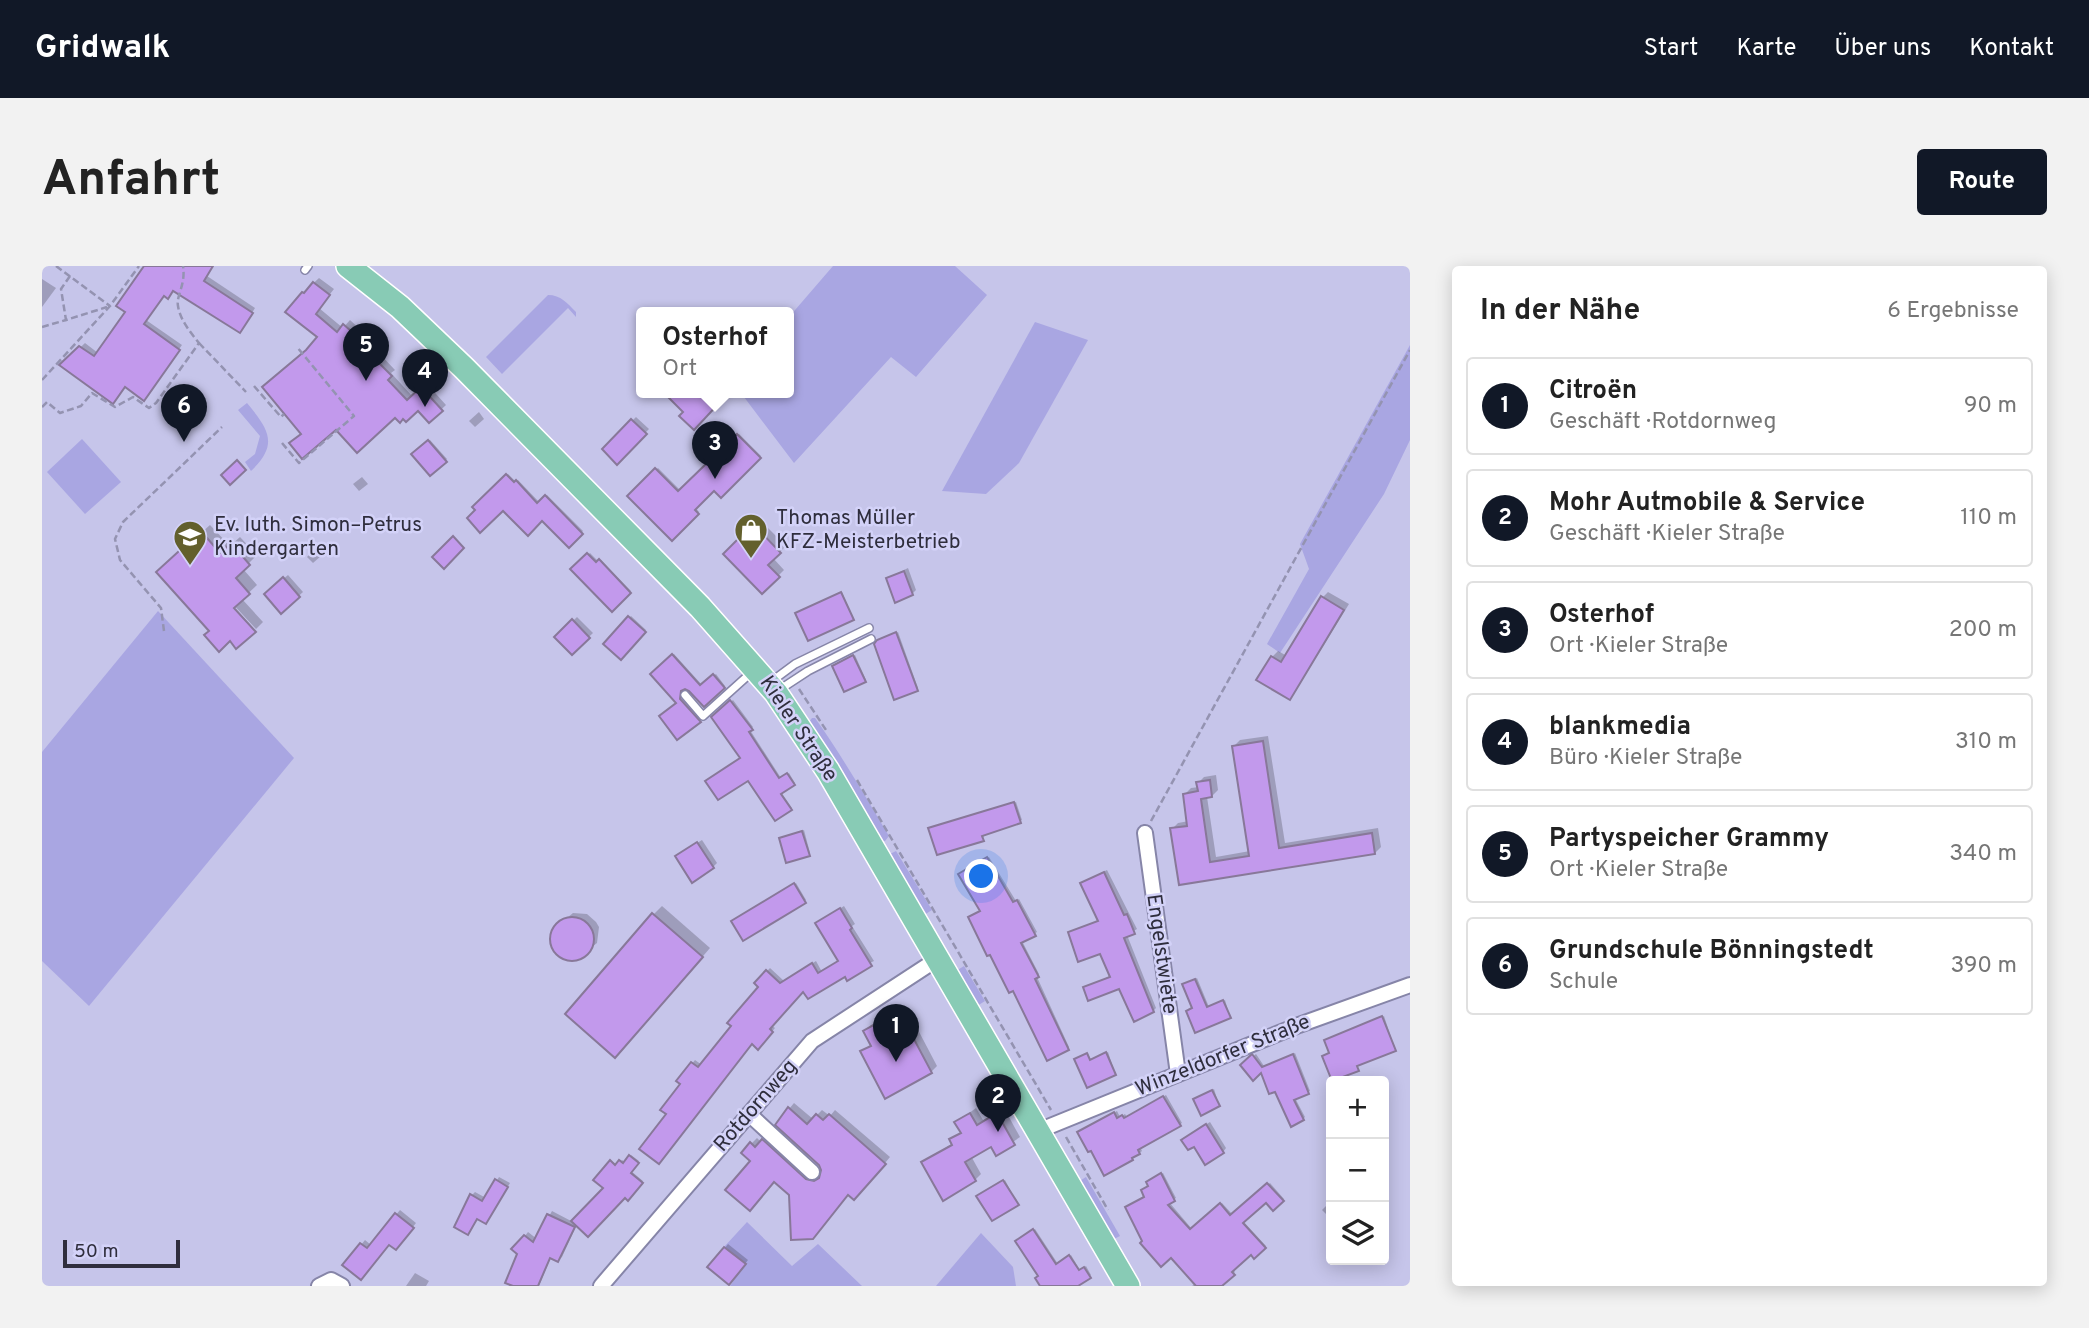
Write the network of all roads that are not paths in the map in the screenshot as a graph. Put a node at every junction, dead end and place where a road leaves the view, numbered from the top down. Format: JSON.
{"nodes":[{"id":1,"x":348,"y":266,"type":"edge"},
{"id":2,"x":869,"y":628,"type":"dead end"},
{"id":3,"x":871,"y":639,"type":"dead end"},
{"id":4,"x":767,"y":682,"type":"junction"},
{"id":5,"x":684,"y":695,"type":"dead end"},
{"id":6,"x":1145,"y":833,"type":"road end"},
{"id":7,"x":939,"y":958,"type":"junction"},
{"id":8,"x":1410,"y":985,"type":"edge"},
{"id":9,"x":1178,"y":1074,"type":"junction"},
{"id":10,"x":749,"y":1114,"type":"junction"},
{"id":11,"x":1038,"y":1131,"type":"junction"},
{"id":12,"x":813,"y":1172,"type":"dead end"},
{"id":13,"x":319,"y":1286,"type":"edge"},
{"id":14,"x":342,"y":1286,"type":"edge"},
{"id":15,"x":601,"y":1286,"type":"edge"},
{"id":16,"x":1128,"y":1286,"type":"edge"}],
"edges":[{"from":1,"to":4,"type":"main road","name":"Kieler Straße"},
{"from":2,"to":4,"type":"lane"},
{"from":3,"to":4,"type":"lane"},
{"from":4,"to":5,"type":"lane"},
{"from":4,"to":7,"type":"main road","name":"Kieler Straße"},
{"from":6,"to":9,"type":"street","name":"Engelstwiete"},
{"from":7,"to":10,"type":"street","name":"Rotdornweg"},
{"from":7,"to":11,"type":"main road","name":"Kieler Straße"},
{"from":8,"to":9,"type":"street","name":"Winzeldorfer Straße"},
{"from":9,"to":11,"type":"street","name":"Winzeldorfer Straße"},
{"from":10,"to":12,"type":"street"},
{"from":10,"to":15,"type":"street","name":"Rotdornweg"},
{"from":11,"to":16,"type":"main road","name":"Kieler Straße"},
{"from":13,"to":14,"type":"street"}]}
